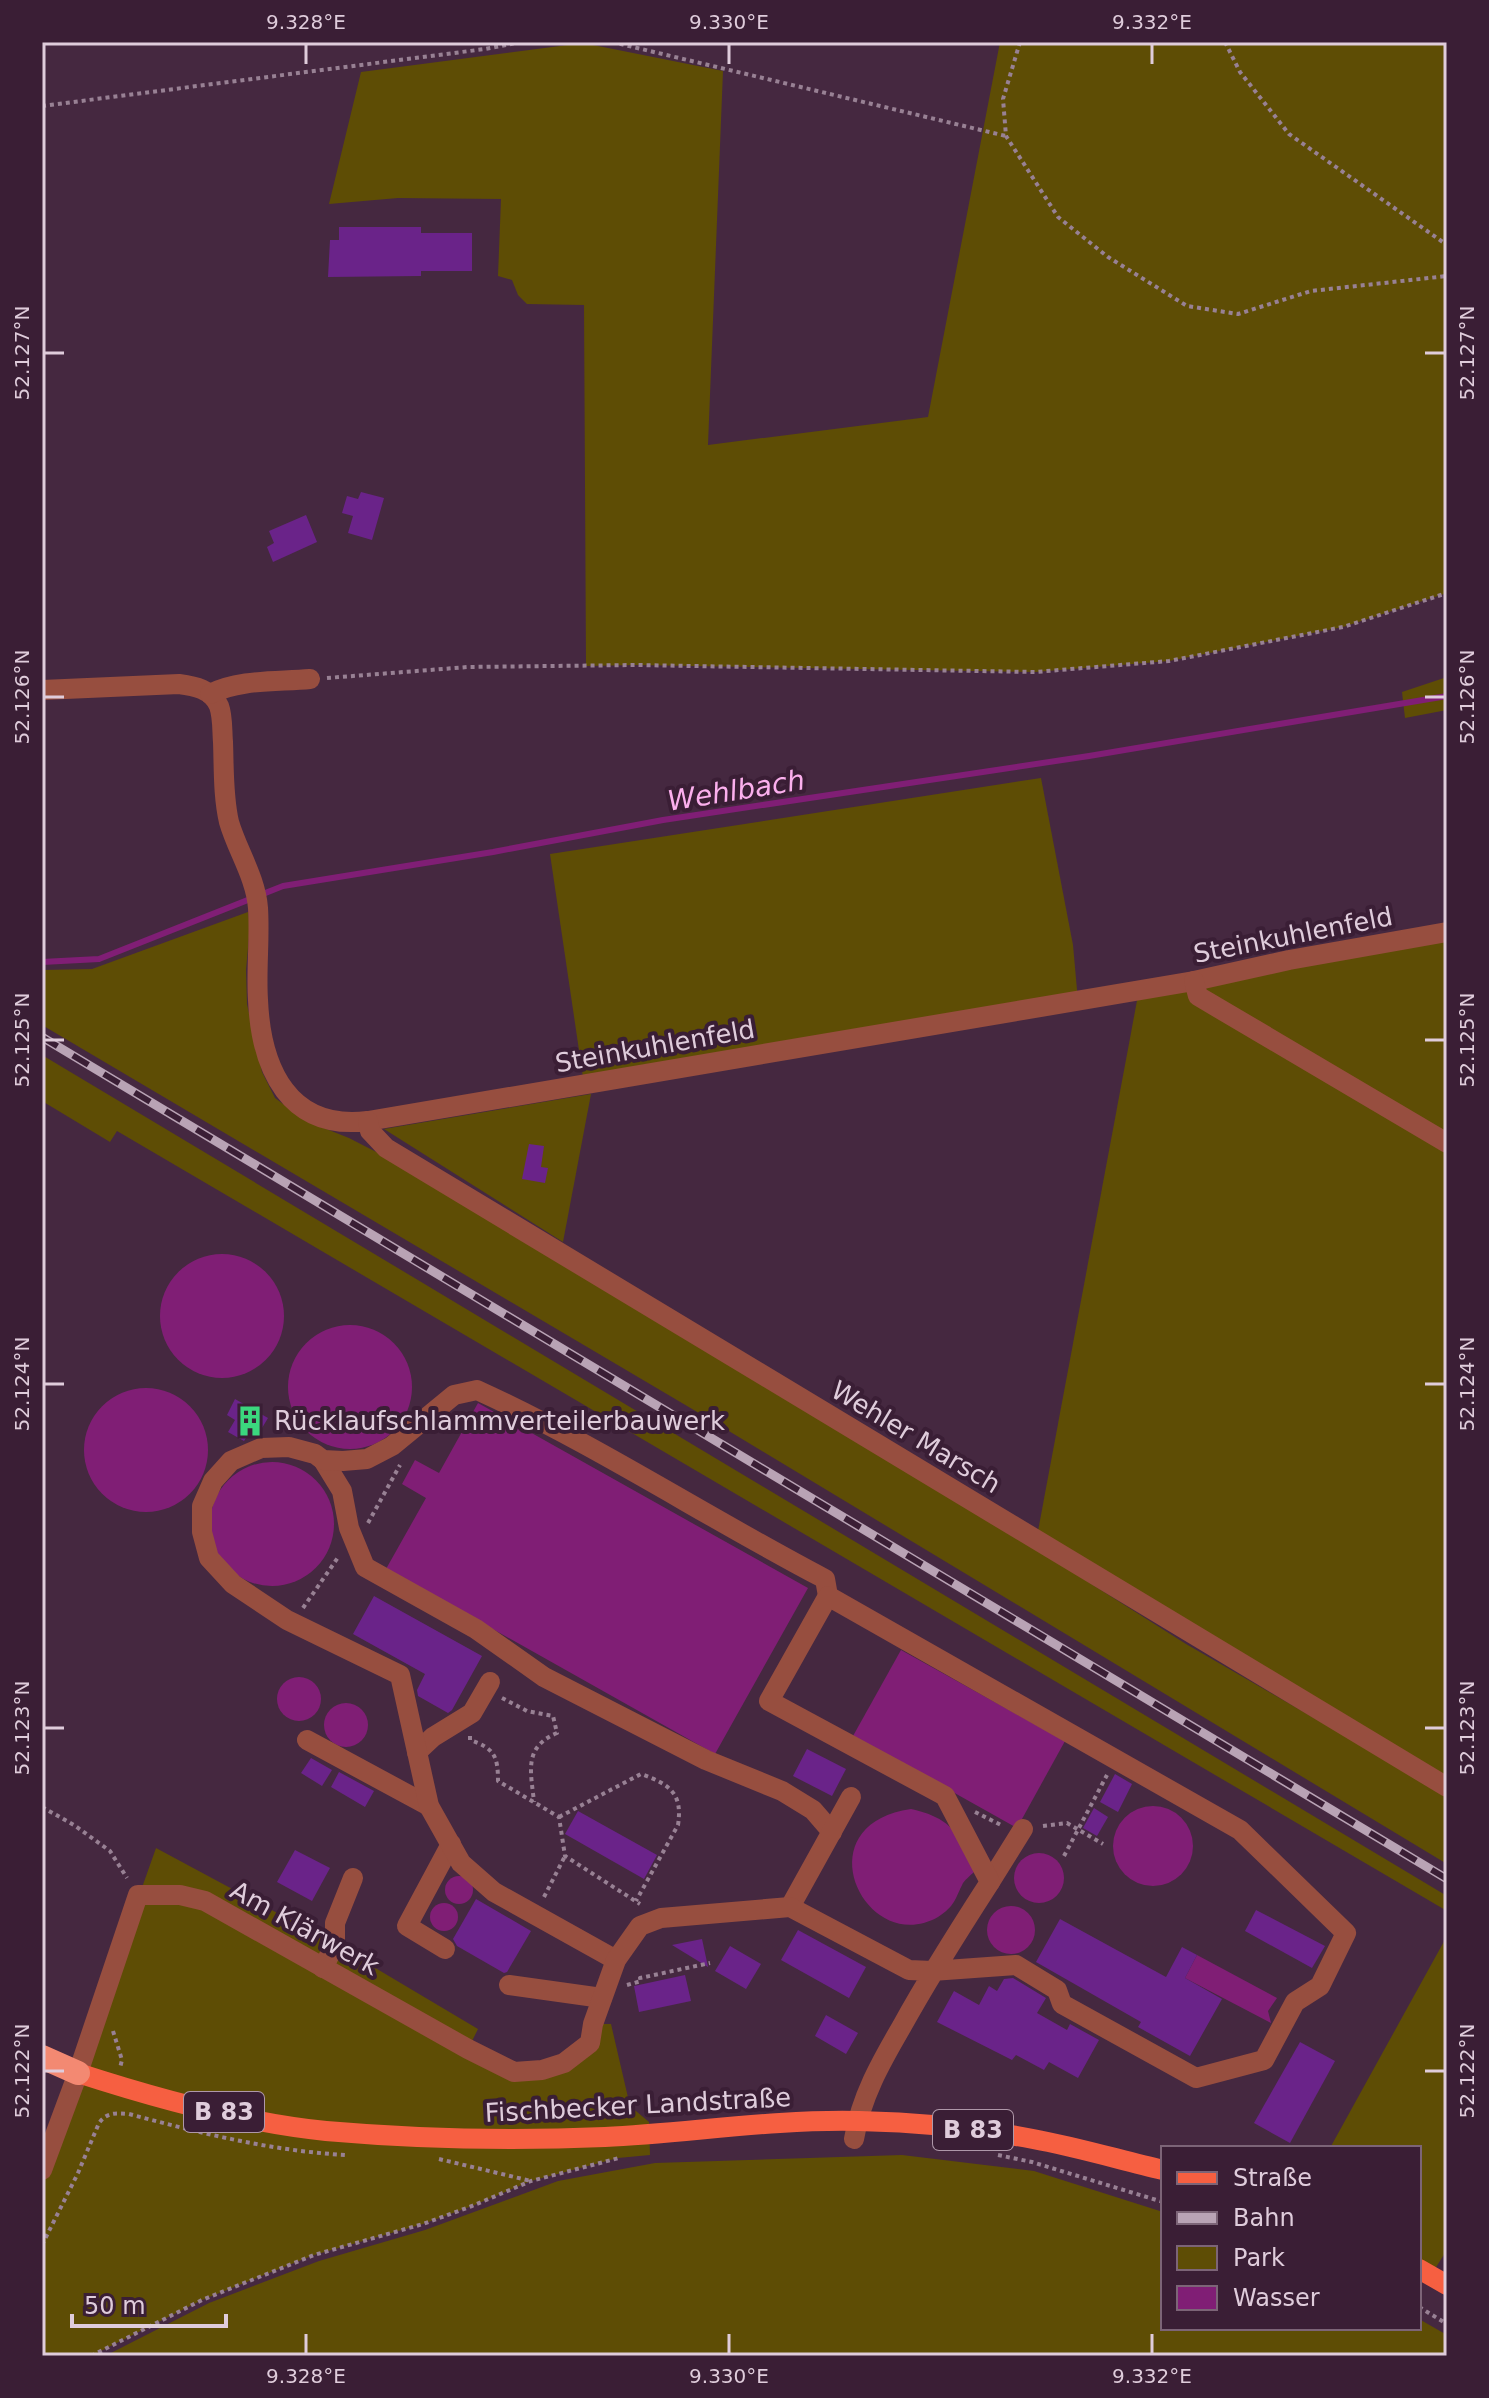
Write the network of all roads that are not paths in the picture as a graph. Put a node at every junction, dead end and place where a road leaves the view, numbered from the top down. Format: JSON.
{"nodes":[{"id":1,"x":310,"y":679,"type":"road end"},
{"id":2,"x":42,"y":690,"type":"edge"},
{"id":3,"x":210,"y":694,"type":"junction"},
{"id":4,"x":1447,"y":932,"type":"edge"},
{"id":5,"x":1194,"y":981,"type":"junction"},
{"id":6,"x":368,"y":1121,"type":"junction"},
{"id":7,"x":1447,"y":1143,"type":"edge"},
{"id":8,"x":323,"y":1460,"type":"junction"},
{"id":9,"x":828,"y":1596,"type":"junction"},
{"id":10,"x":487,"y":1686,"type":"road end"},
{"id":11,"x":307,"y":1740,"type":"dead end"},
{"id":12,"x":417,"y":1752,"type":"junction"},
{"id":13,"x":1447,"y":1787,"type":"edge"},
{"id":14,"x":851,"y":1797,"type":"dead end"},
{"id":15,"x":429,"y":1806,"type":"junction"},
{"id":16,"x":832,"y":1832,"type":"junction"},
{"id":17,"x":1021,"y":1832,"type":"road end"},
{"id":18,"x":451,"y":1844,"type":"junction"},
{"id":19,"x":353,"y":1878,"type":"dead end"},
{"id":20,"x":990,"y":1882,"type":"junction"},
{"id":21,"x":790,"y":1907,"type":"junction"},
{"id":22,"x":445,"y":1949,"type":"dead end"},
{"id":23,"x":616,"y":1960,"type":"junction"},
{"id":24,"x":323,"y":1968,"type":"junction"},
{"id":25,"x":932,"y":1971,"type":"junction"},
{"id":26,"x":509,"y":1985,"type":"dead end"},
{"id":27,"x":604,"y":1994,"type":"junction"},
{"id":28,"x":42,"y":2057,"type":"edge"},
{"id":29,"x":78,"y":2073,"type":"junction"},
{"id":30,"x":855,"y":2130,"type":"junction"},
{"id":31,"x":42,"y":2170,"type":"edge"},
{"id":32,"x":1161,"y":2170,"type":"edge"},
{"id":33,"x":1421,"y":2270,"type":"edge"},
{"id":34,"x":1447,"y":2285,"type":"edge"}],
"edges":[{"from":1,"to":3,"type":"street"},
{"from":2,"to":3,"type":"street"},
{"from":3,"to":6,"type":"street","name":"Steinkuhlenfeld"},
{"from":4,"to":5,"type":"street","name":"Steinkuhlenfeld"},
{"from":5,"to":6,"type":"street","name":"Steinkuhlenfeld"},
{"from":5,"to":7,"type":"street"},
{"from":6,"to":13,"type":"street","name":"Wehler Marsch"},
{"from":8,"to":9,"type":"street"},
{"from":8,"to":12,"type":"street"},
{"from":8,"to":16,"type":"street"},
{"from":9,"to":20,"type":"street"},
{"from":9,"to":25,"type":"street"},
{"from":10,"to":12,"type":"street"},
{"from":11,"to":15,"type":"street"},
{"from":12,"to":15,"type":"street"},
{"from":14,"to":16,"type":"street"},
{"from":15,"to":18,"type":"street"},
{"from":16,"to":21,"type":"street"},
{"from":17,"to":20,"type":"street"},
{"from":18,"to":22,"type":"street"},
{"from":18,"to":23,"type":"street"},
{"from":19,"to":24,"type":"street"},
{"from":20,"to":25,"type":"street"},
{"from":21,"to":23,"type":"street","name":"Am Klärwerk"},
{"from":21,"to":25,"type":"street"},
{"from":23,"to":27,"type":"street","name":"Am Klärwerk"},
{"from":24,"to":27,"type":"street","name":"Am Klärwerk"},
{"from":24,"to":29,"type":"street","name":"Am Klärwerk"},
{"from":25,"to":30,"type":"street"},
{"from":26,"to":27,"type":"street"},
{"from":28,"to":29,"type":"highway","number":"B 83"},
{"from":29,"to":30,"type":"main road","name":"Fischbecker Landstraße","number":"B 83"},
{"from":29,"to":31,"type":"street"},
{"from":30,"to":32,"type":"main road","name":"Fischbecker Landstraße","number":"B 83"},
{"from":33,"to":34,"type":"main road"}]}
